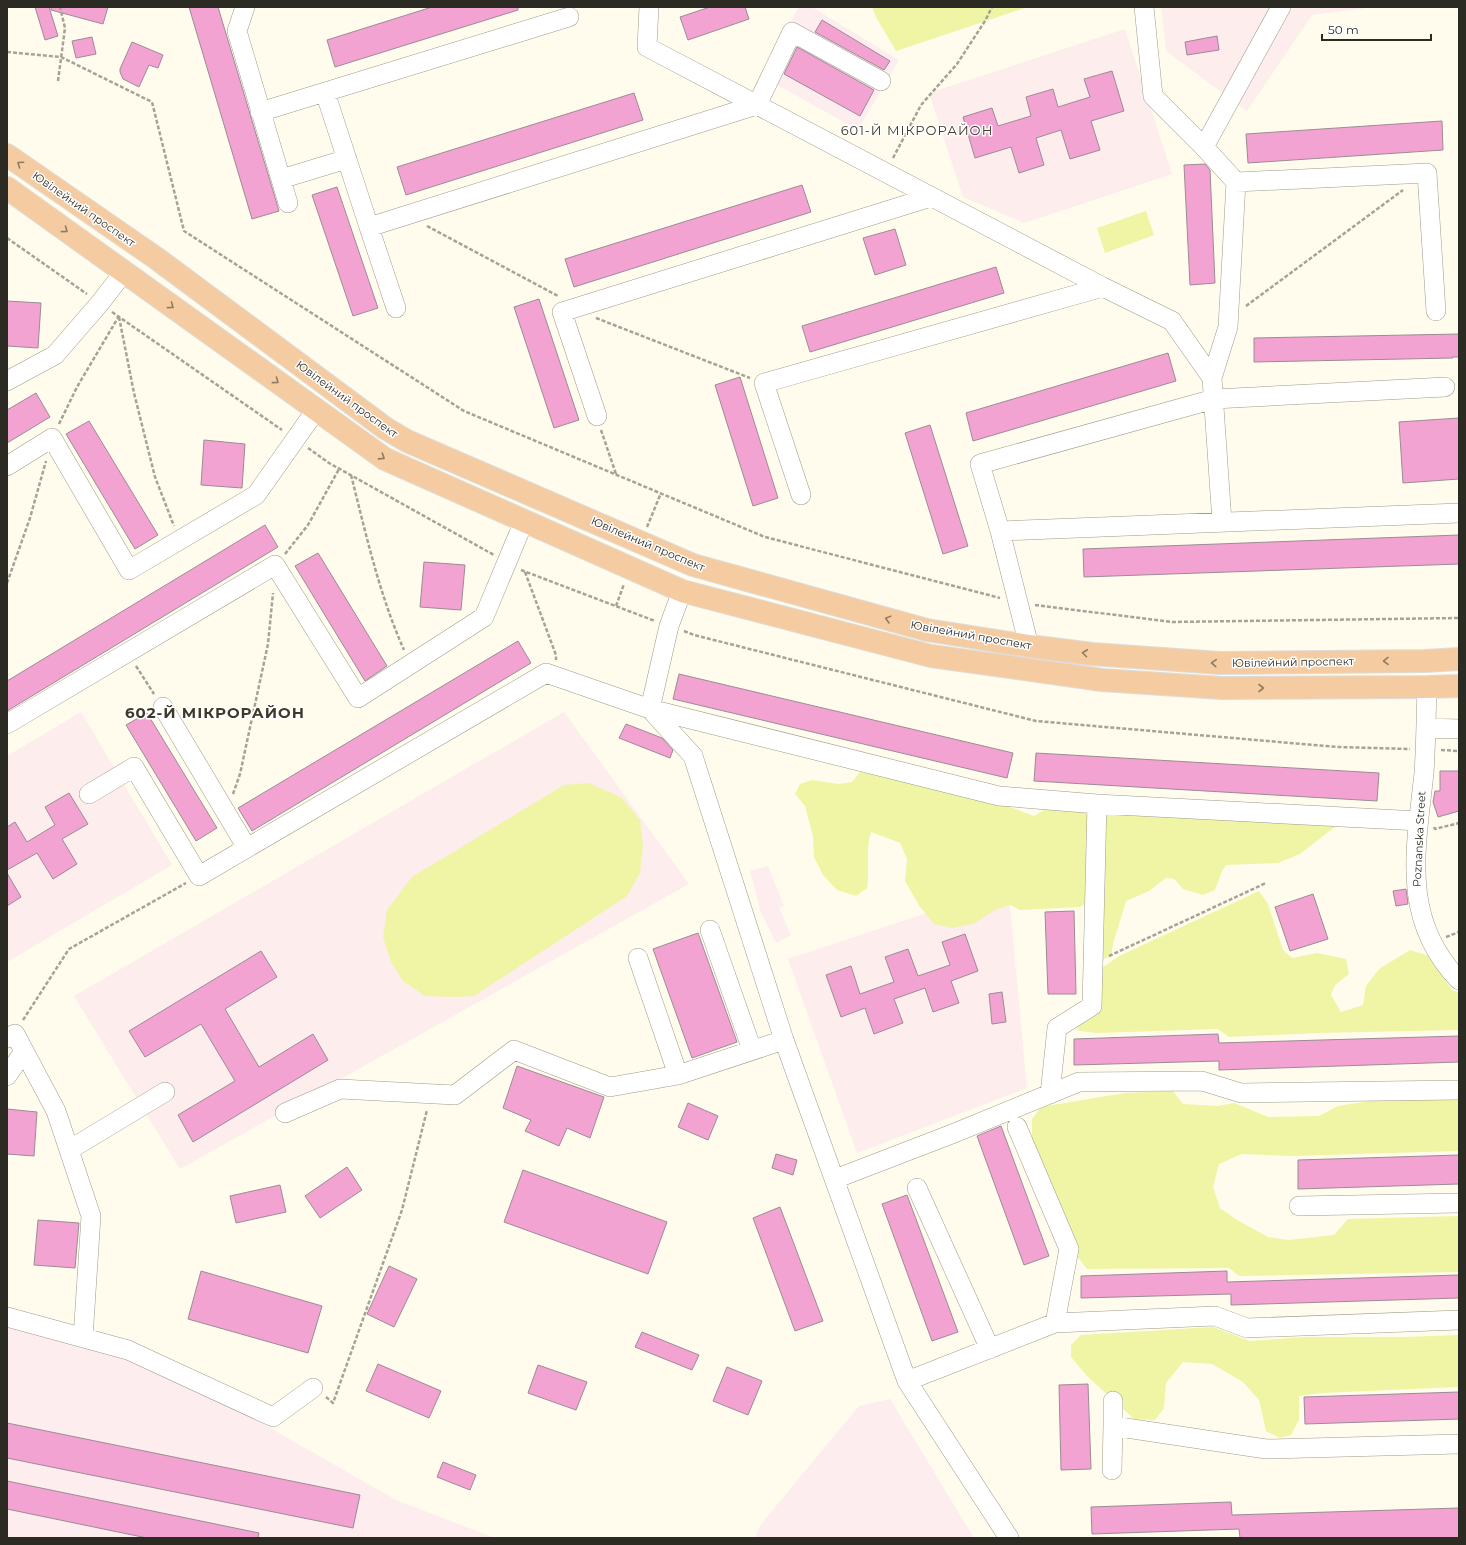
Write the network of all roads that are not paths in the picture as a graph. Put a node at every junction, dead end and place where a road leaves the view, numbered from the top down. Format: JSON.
{"nodes":[{"id":1,"x":245,"y":7,"type":"edge"},
{"id":2,"x":649,"y":7,"type":"edge"},
{"id":3,"x":1144,"y":7,"type":"edge"},
{"id":4,"x":1281,"y":7,"type":"edge"},
{"id":5,"x":569,"y":18,"type":"dead end"},
{"id":6,"x":880,"y":81,"type":"dead end"},
{"id":7,"x":325,"y":92,"type":"junction"},
{"id":8,"x":757,"y":105,"type":"junction"},
{"id":9,"x":260,"y":112,"type":"junction"},
{"id":10,"x":1204,"y":147,"type":"junction"},
{"id":11,"x":7,"y":155,"type":"edge"},
{"id":12,"x":347,"y":159,"type":"junction"},
{"id":13,"x":281,"y":179,"type":"junction"},
{"id":14,"x":1236,"y":182,"type":"junction"},
{"id":15,"x":7,"y":188,"type":"edge"},
{"id":16,"x":931,"y":197,"type":"junction"},
{"id":17,"x":288,"y":203,"type":"dead end"},
{"id":18,"x":370,"y":227,"type":"junction"},
{"id":19,"x":124,"y":272,"type":"junction"},
{"id":20,"x":1102,"y":287,"type":"junction"},
{"id":21,"x":396,"y":308,"type":"dead end"},
{"id":22,"x":1436,"y":311,"type":"dead end"},
{"id":23,"x":1212,"y":378,"type":"junction"},
{"id":24,"x":7,"y":381,"type":"edge"},
{"id":25,"x":1445,"y":387,"type":"dead end"},
{"id":26,"x":1214,"y":399,"type":"junction"},
{"id":27,"x":316,"y":410,"type":"junction"},
{"id":28,"x":597,"y":416,"type":"road end"},
{"id":29,"x":7,"y":466,"type":"edge"},
{"id":30,"x":801,"y":495,"type":"dead end"},
{"id":31,"x":1459,"y":513,"type":"edge"},
{"id":32,"x":524,"y":521,"type":"junction"},
{"id":33,"x":1222,"y":522,"type":"junction"},
{"id":34,"x":1000,"y":531,"type":"junction"},
{"id":35,"x":693,"y":565,"type":"junction"},
{"id":36,"x":682,"y":591,"type":"junction"},
{"id":37,"x":1029,"y":646,"type":"junction"},
{"id":38,"x":1459,"y":659,"type":"edge"},
{"id":39,"x":1459,"y":686,"type":"edge"},
{"id":40,"x":1427,"y":687,"type":"junction"},
{"id":41,"x":162,"y":707,"type":"road end"},
{"id":42,"x":650,"y":709,"type":"junction"},
{"id":43,"x":7,"y":724,"type":"edge"},
{"id":44,"x":1426,"y":728,"type":"junction"},
{"id":45,"x":1459,"y":729,"type":"edge"},
{"id":46,"x":89,"y":794,"type":"dead end"},
{"id":47,"x":1097,"y":804,"type":"junction"},
{"id":48,"x":1426,"y":822,"type":"junction"},
{"id":49,"x":247,"y":848,"type":"junction"},
{"id":50,"x":710,"y":930,"type":"dead end"},
{"id":51,"x":638,"y":958,"type":"dead end"},
{"id":52,"x":1459,"y":980,"type":"edge"},
{"id":53,"x":11,"y":1036,"type":"edge"},
{"id":54,"x":784,"y":1040,"type":"junction"},
{"id":55,"x":24,"y":1050,"type":"junction"},
{"id":56,"x":752,"y":1050,"type":"junction"},
{"id":57,"x":678,"y":1075,"type":"junction"},
{"id":58,"x":7,"y":1076,"type":"edge"},
{"id":59,"x":1459,"y":1090,"type":"edge"},
{"id":60,"x":165,"y":1092,"type":"dead end"},
{"id":61,"x":1050,"y":1094,"type":"junction"},
{"id":62,"x":286,"y":1113,"type":"dead end"},
{"id":63,"x":1017,"y":1127,"type":"dead end"},
{"id":64,"x":69,"y":1150,"type":"junction"},
{"id":65,"x":834,"y":1179,"type":"junction"},
{"id":66,"x":917,"y":1188,"type":"dead end"},
{"id":67,"x":1459,"y":1203,"type":"edge"},
{"id":68,"x":1299,"y":1206,"type":"dead end"},
{"id":69,"x":7,"y":1317,"type":"edge"},
{"id":70,"x":1459,"y":1320,"type":"edge"},
{"id":71,"x":1055,"y":1323,"type":"junction"},
{"id":72,"x":82,"y":1338,"type":"junction"},
{"id":73,"x":990,"y":1349,"type":"junction"},
{"id":74,"x":908,"y":1381,"type":"junction"},
{"id":75,"x":313,"y":1388,"type":"road end"},
{"id":76,"x":1113,"y":1401,"type":"dead end"},
{"id":77,"x":1113,"y":1426,"type":"junction"},
{"id":78,"x":1459,"y":1444,"type":"edge"},
{"id":79,"x":1112,"y":1470,"type":"dead end"},
{"id":80,"x":1009,"y":1538,"type":"edge"}],
"edges":[{"from":1,"to":9,"type":"street"},
{"from":2,"to":8,"type":"street"},
{"from":3,"to":10,"type":"street"},
{"from":4,"to":10,"type":"street"},
{"from":5,"to":7,"type":"street"},
{"from":6,"to":8,"type":"street"},
{"from":7,"to":9,"type":"street"},
{"from":7,"to":12,"type":"street"},
{"from":8,"to":16,"type":"street"},
{"from":8,"to":18,"type":"street"},
{"from":9,"to":13,"type":"street"},
{"from":10,"to":14,"type":"street"},
{"from":35,"to":11,"type":"main road","name":"Ювілейний проспект","one_way":true},
{"from":12,"to":13,"type":"street"},
{"from":12,"to":18,"type":"street"},
{"from":13,"to":17,"type":"street"},
{"from":14,"to":22,"type":"street"},
{"from":14,"to":23,"type":"street"},
{"from":15,"to":19,"type":"main road","one_way":true},
{"from":16,"to":20,"type":"street"},
{"from":16,"to":28,"type":"street"},
{"from":18,"to":21,"type":"street"},
{"from":19,"to":24,"type":"street"},
{"from":19,"to":27,"type":"main road","one_way":true},
{"from":20,"to":23,"type":"street"},
{"from":20,"to":30,"type":"street"},
{"from":23,"to":26,"type":"street"},
{"from":25,"to":26,"type":"street"},
{"from":26,"to":33,"type":"street"},
{"from":26,"to":34,"type":"street"},
{"from":27,"to":29,"type":"street"},
{"from":27,"to":32,"type":"main road","one_way":true},
{"from":31,"to":33,"type":"street"},
{"from":32,"to":36,"type":"main road"},
{"from":32,"to":43,"type":"street"},
{"from":33,"to":34,"type":"street"},
{"from":34,"to":37,"type":"street"},
{"from":35,"to":36,"type":"main road"},
{"from":37,"to":35,"type":"main road","name":"Ювілейний проспект","one_way":true},
{"from":36,"to":40,"type":"main road","one_way":true},
{"from":36,"to":42,"type":"street"},
{"from":38,"to":37,"type":"main road","name":"Ювілейний проспект","one_way":true},
{"from":39,"to":40,"type":"main road"},
{"from":40,"to":44,"type":"street","name":"Poznanska Street"},
{"from":41,"to":49,"type":"street"},
{"from":42,"to":47,"type":"street"},
{"from":42,"to":49,"type":"street"},
{"from":42,"to":54,"type":"street"},
{"from":44,"to":45,"type":"street"},
{"from":44,"to":48,"type":"street","name":"Poznanska Street"},
{"from":46,"to":49,"type":"street"},
{"from":47,"to":48,"type":"street"},
{"from":47,"to":61,"type":"street"},
{"from":48,"to":52,"type":"street","name":"Poznanska Street"},
{"from":50,"to":56,"type":"street"},
{"from":51,"to":57,"type":"street"},
{"from":53,"to":55,"type":"street"},
{"from":54,"to":56,"type":"street"},
{"from":54,"to":65,"type":"street"},
{"from":55,"to":58,"type":"street"},
{"from":55,"to":64,"type":"street"},
{"from":56,"to":57,"type":"street"},
{"from":57,"to":62,"type":"street"},
{"from":59,"to":61,"type":"street"},
{"from":60,"to":64,"type":"street"},
{"from":61,"to":65,"type":"street"},
{"from":63,"to":71,"type":"street"},
{"from":64,"to":72,"type":"street"},
{"from":65,"to":74,"type":"street"},
{"from":66,"to":73,"type":"street"},
{"from":67,"to":68,"type":"street"},
{"from":69,"to":72,"type":"street"},
{"from":70,"to":71,"type":"street"},
{"from":71,"to":73,"type":"street"},
{"from":72,"to":75,"type":"street"},
{"from":73,"to":74,"type":"street"},
{"from":74,"to":80,"type":"street"},
{"from":76,"to":77,"type":"street"},
{"from":77,"to":78,"type":"street"},
{"from":77,"to":79,"type":"street"}]}
